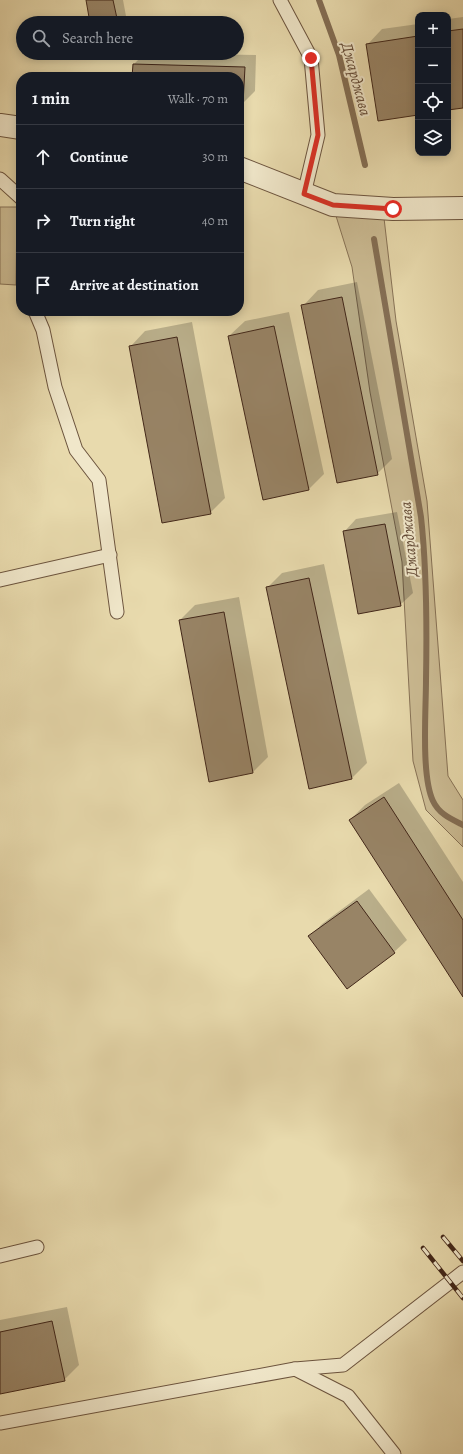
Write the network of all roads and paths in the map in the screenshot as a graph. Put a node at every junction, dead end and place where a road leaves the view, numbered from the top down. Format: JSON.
{"nodes":[{"id":1,"x":280,"y":0,"type":"edge"},
{"id":2,"x":0,"y":125,"type":"edge"},
{"id":3,"x":16,"y":127,"type":"edge"},
{"id":4,"x":244,"y":170,"type":"edge"},
{"id":5,"x":0,"y":179,"type":"edge"},
{"id":6,"x":16,"y":193,"type":"edge"},
{"id":7,"x":304,"y":194,"type":"junction"},
{"id":8,"x":463,"y":208,"type":"edge"},
{"id":9,"x":37,"y":316,"type":"edge"},
{"id":10,"x":110,"y":555,"type":"junction"},
{"id":11,"x":0,"y":580,"type":"edge"},
{"id":12,"x":117,"y":612,"type":"dead end"},
{"id":13,"x":37,"y":1247,"type":"dead end"},
{"id":14,"x":0,"y":1256,"type":"edge"},
{"id":15,"x":463,"y":1272,"type":"edge"},
{"id":16,"x":295,"y":1369,"type":"junction"},
{"id":17,"x":0,"y":1423,"type":"edge"},
{"id":18,"x":394,"y":1454,"type":"edge"}],
"edges":[{"from":1,"to":7,"type":"lane"},
{"from":2,"to":3,"type":"street"},
{"from":4,"to":7,"type":"street"},
{"from":5,"to":6,"type":"lane"},
{"from":7,"to":8,"type":"street"},
{"from":9,"to":10,"type":"lane"},
{"from":10,"to":11,"type":"lane"},
{"from":10,"to":12,"type":"lane"},
{"from":13,"to":14,"type":"lane"},
{"from":15,"to":16,"type":"lane"},
{"from":16,"to":17,"type":"lane"},
{"from":16,"to":18,"type":"lane"}]}
